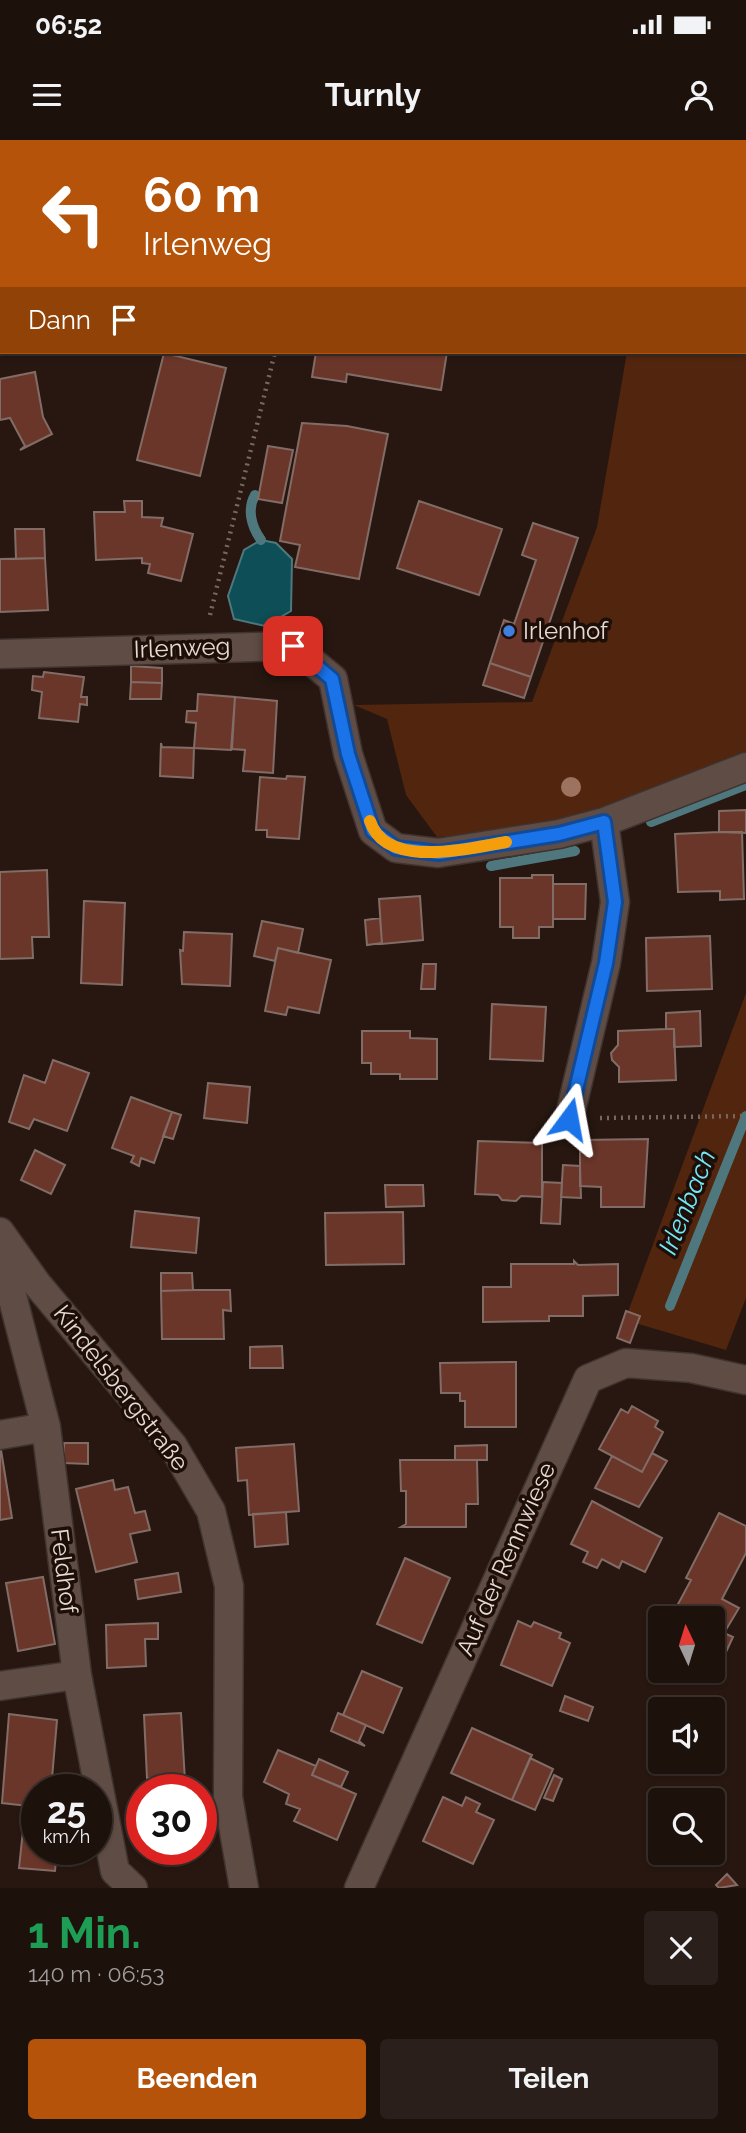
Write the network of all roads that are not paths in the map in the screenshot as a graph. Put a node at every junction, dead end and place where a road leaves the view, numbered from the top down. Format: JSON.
{"nodes":[{"id":1,"x":0,"y":654,"type":"edge"},
{"id":2,"x":746,"y":767,"type":"edge"},
{"id":3,"x":604,"y":822,"type":"junction"},
{"id":4,"x":569,"y":1119,"type":"road end"},
{"id":5,"x":0,"y":1232,"type":"edge"},
{"id":6,"x":0,"y":1249,"type":"edge"},
{"id":7,"x":746,"y":1380,"type":"edge"},
{"id":8,"x":46,"y":1427,"type":"junction"},
{"id":9,"x":0,"y":1435,"type":"edge"},
{"id":10,"x":77,"y":1675,"type":"junction"},
{"id":11,"x":0,"y":1686,"type":"edge"},
{"id":12,"x":133,"y":1888,"type":"edge"},
{"id":13,"x":244,"y":1888,"type":"edge"},
{"id":14,"x":359,"y":1888,"type":"edge"}],
"edges":[{"from":1,"to":3,"type":"street","name":"Irlenweg"},
{"from":2,"to":3,"type":"street","name":"Irlenweg"},
{"from":3,"to":4,"type":"street"},
{"from":5,"to":13,"type":"street","name":"Kindelsbergstraße"},
{"from":6,"to":8,"type":"street","name":"Feldhof"},
{"from":7,"to":14,"type":"street","name":"Auf der Rennwiese"},
{"from":8,"to":9,"type":"street"},
{"from":8,"to":10,"type":"street","name":"Feldhof"},
{"from":10,"to":11,"type":"street"},
{"from":10,"to":12,"type":"street","name":"Feldhof"}]}
